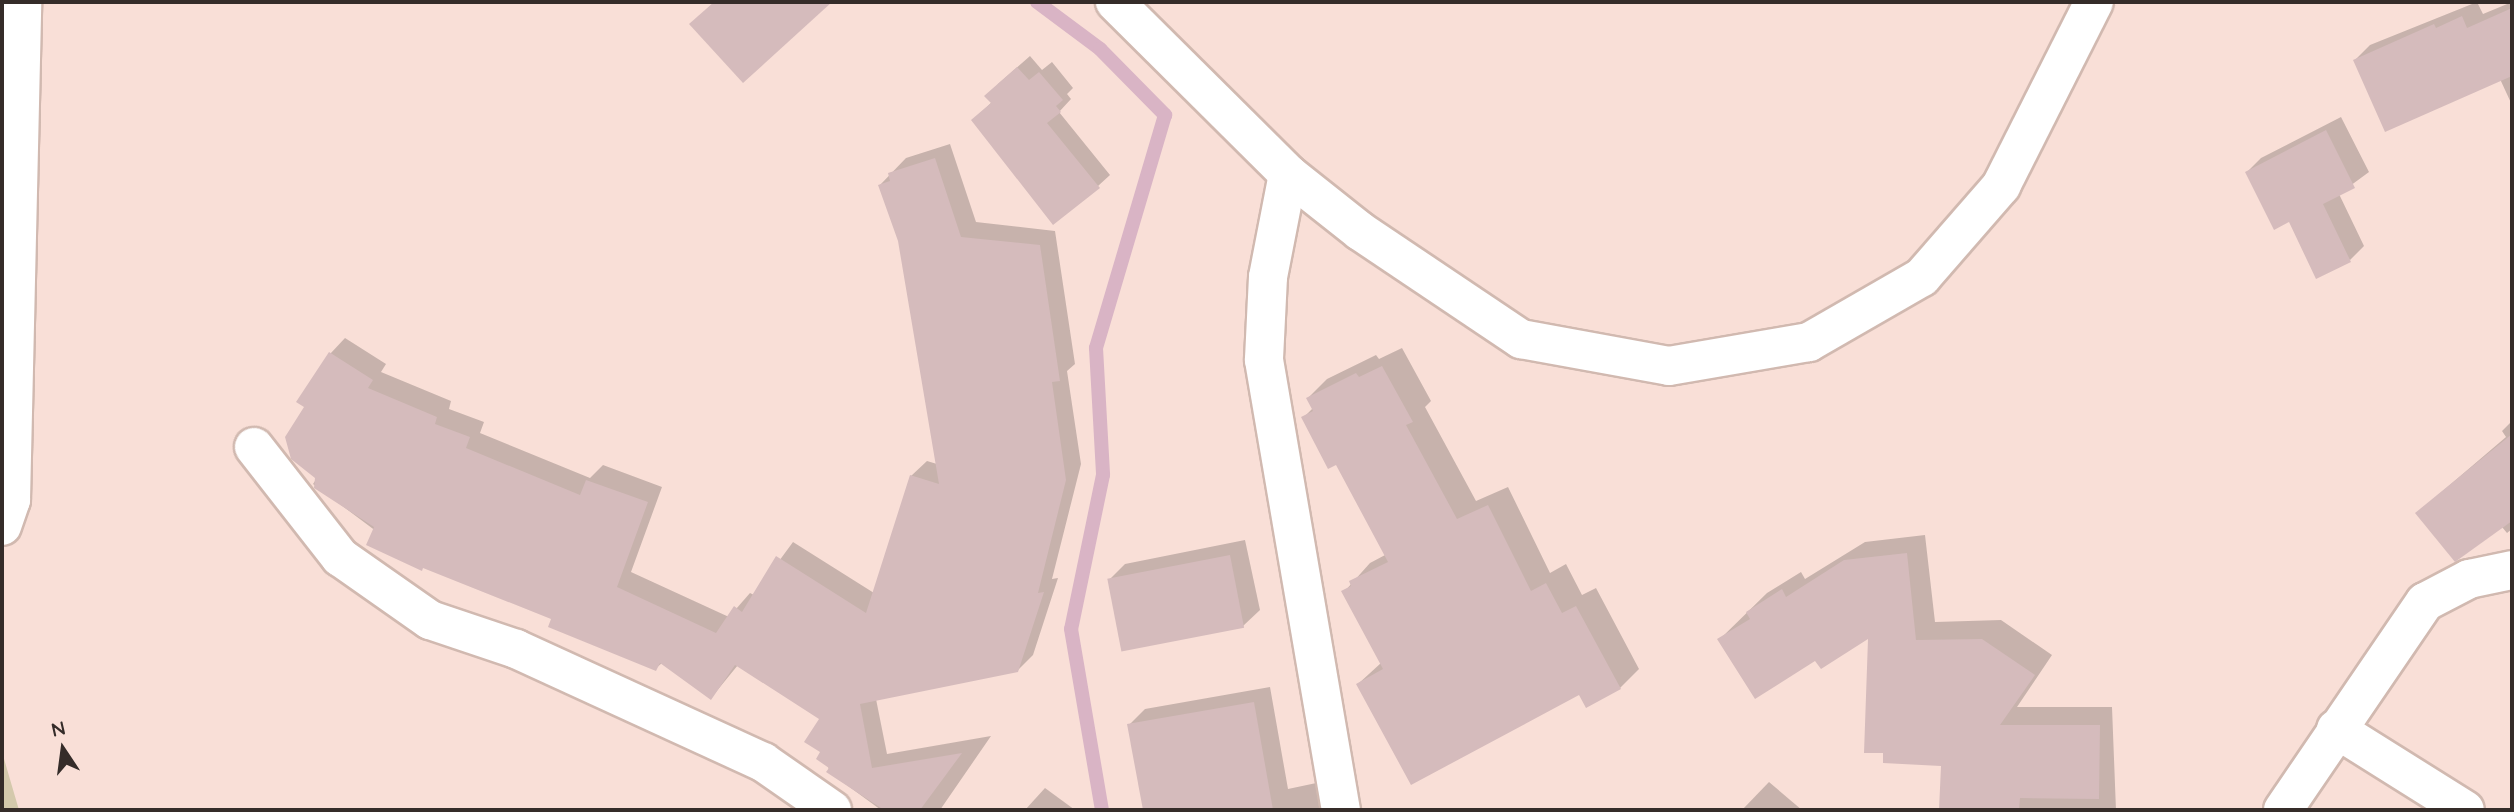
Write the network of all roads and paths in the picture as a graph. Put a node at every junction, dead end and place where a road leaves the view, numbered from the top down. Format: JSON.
{"nodes":[{"id":1,"x":22,"y":2,"type":"edge"},
{"id":2,"x":1115,"y":2,"type":"edge"},
{"id":3,"x":2094,"y":2,"type":"edge"},
{"id":4,"x":1288,"y":174,"type":"junction"},
{"id":5,"x":254,"y":447,"type":"dead end"},
{"id":6,"x":2,"y":526,"type":"edge"},
{"id":7,"x":2512,"y":570,"type":"edge"},
{"id":8,"x":2336,"y":729,"type":"junction"},
{"id":9,"x":832,"y":810,"type":"edge"},
{"id":10,"x":1341,"y":810,"type":"edge"},
{"id":11,"x":2283,"y":810,"type":"edge"},
{"id":12,"x":2465,"y":810,"type":"edge"}],
"edges":[{"from":1,"to":6,"type":"street"},
{"from":2,"to":4,"type":"street"},
{"from":3,"to":4,"type":"street"},
{"from":4,"to":10,"type":"street"},
{"from":5,"to":9,"type":"street"},
{"from":7,"to":8,"type":"street"},
{"from":8,"to":11,"type":"street"},
{"from":8,"to":12,"type":"street"}]}
